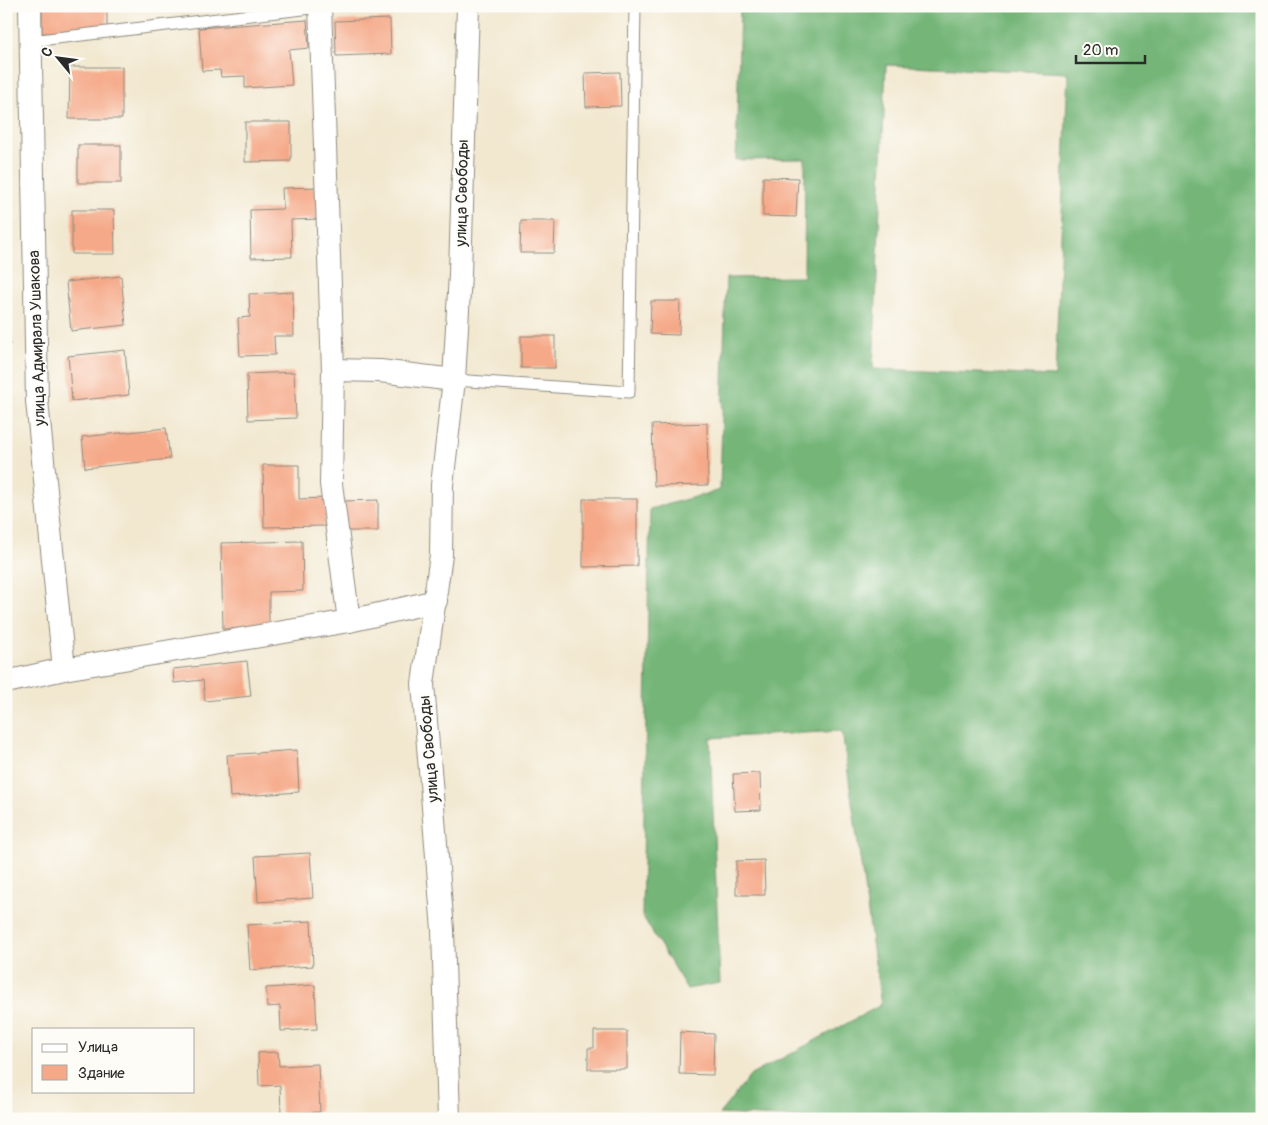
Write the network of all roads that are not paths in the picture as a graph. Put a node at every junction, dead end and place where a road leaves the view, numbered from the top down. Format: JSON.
{"nodes":[{"id":1,"x":30,"y":6,"type":"edge"},
{"id":2,"x":468,"y":6,"type":"edge"},
{"id":3,"x":635,"y":6,"type":"edge"},
{"id":4,"x":320,"y":7,"type":"edge"},
{"id":5,"x":31,"y":41,"type":"junction"},
{"id":6,"x":333,"y":370,"type":"junction"},
{"id":7,"x":454,"y":380,"type":"junction"},
{"id":8,"x":436,"y":601,"type":"junction"},
{"id":9,"x":349,"y":621,"type":"junction"},
{"id":10,"x":64,"y":669,"type":"junction"},
{"id":11,"x":6,"y":682,"type":"edge"},
{"id":12,"x":449,"y":1119,"type":"edge"}],
"edges":[{"from":1,"to":5,"type":"street","name":"улица Адмирала Ушакова"},
{"from":2,"to":7,"type":"street","name":"улица Свободы"},
{"from":3,"to":7,"type":"lane"},
{"from":4,"to":5,"type":"lane"},
{"from":4,"to":6,"type":"street"},
{"from":5,"to":10,"type":"street","name":"улица Адмирала Ушакова"},
{"from":6,"to":7,"type":"street"},
{"from":6,"to":9,"type":"street"},
{"from":7,"to":8,"type":"street","name":"улица Свободы"},
{"from":8,"to":9,"type":"street"},
{"from":8,"to":12,"type":"street","name":"улица Свободы"},
{"from":9,"to":10,"type":"street"},
{"from":10,"to":11,"type":"street"}]}
